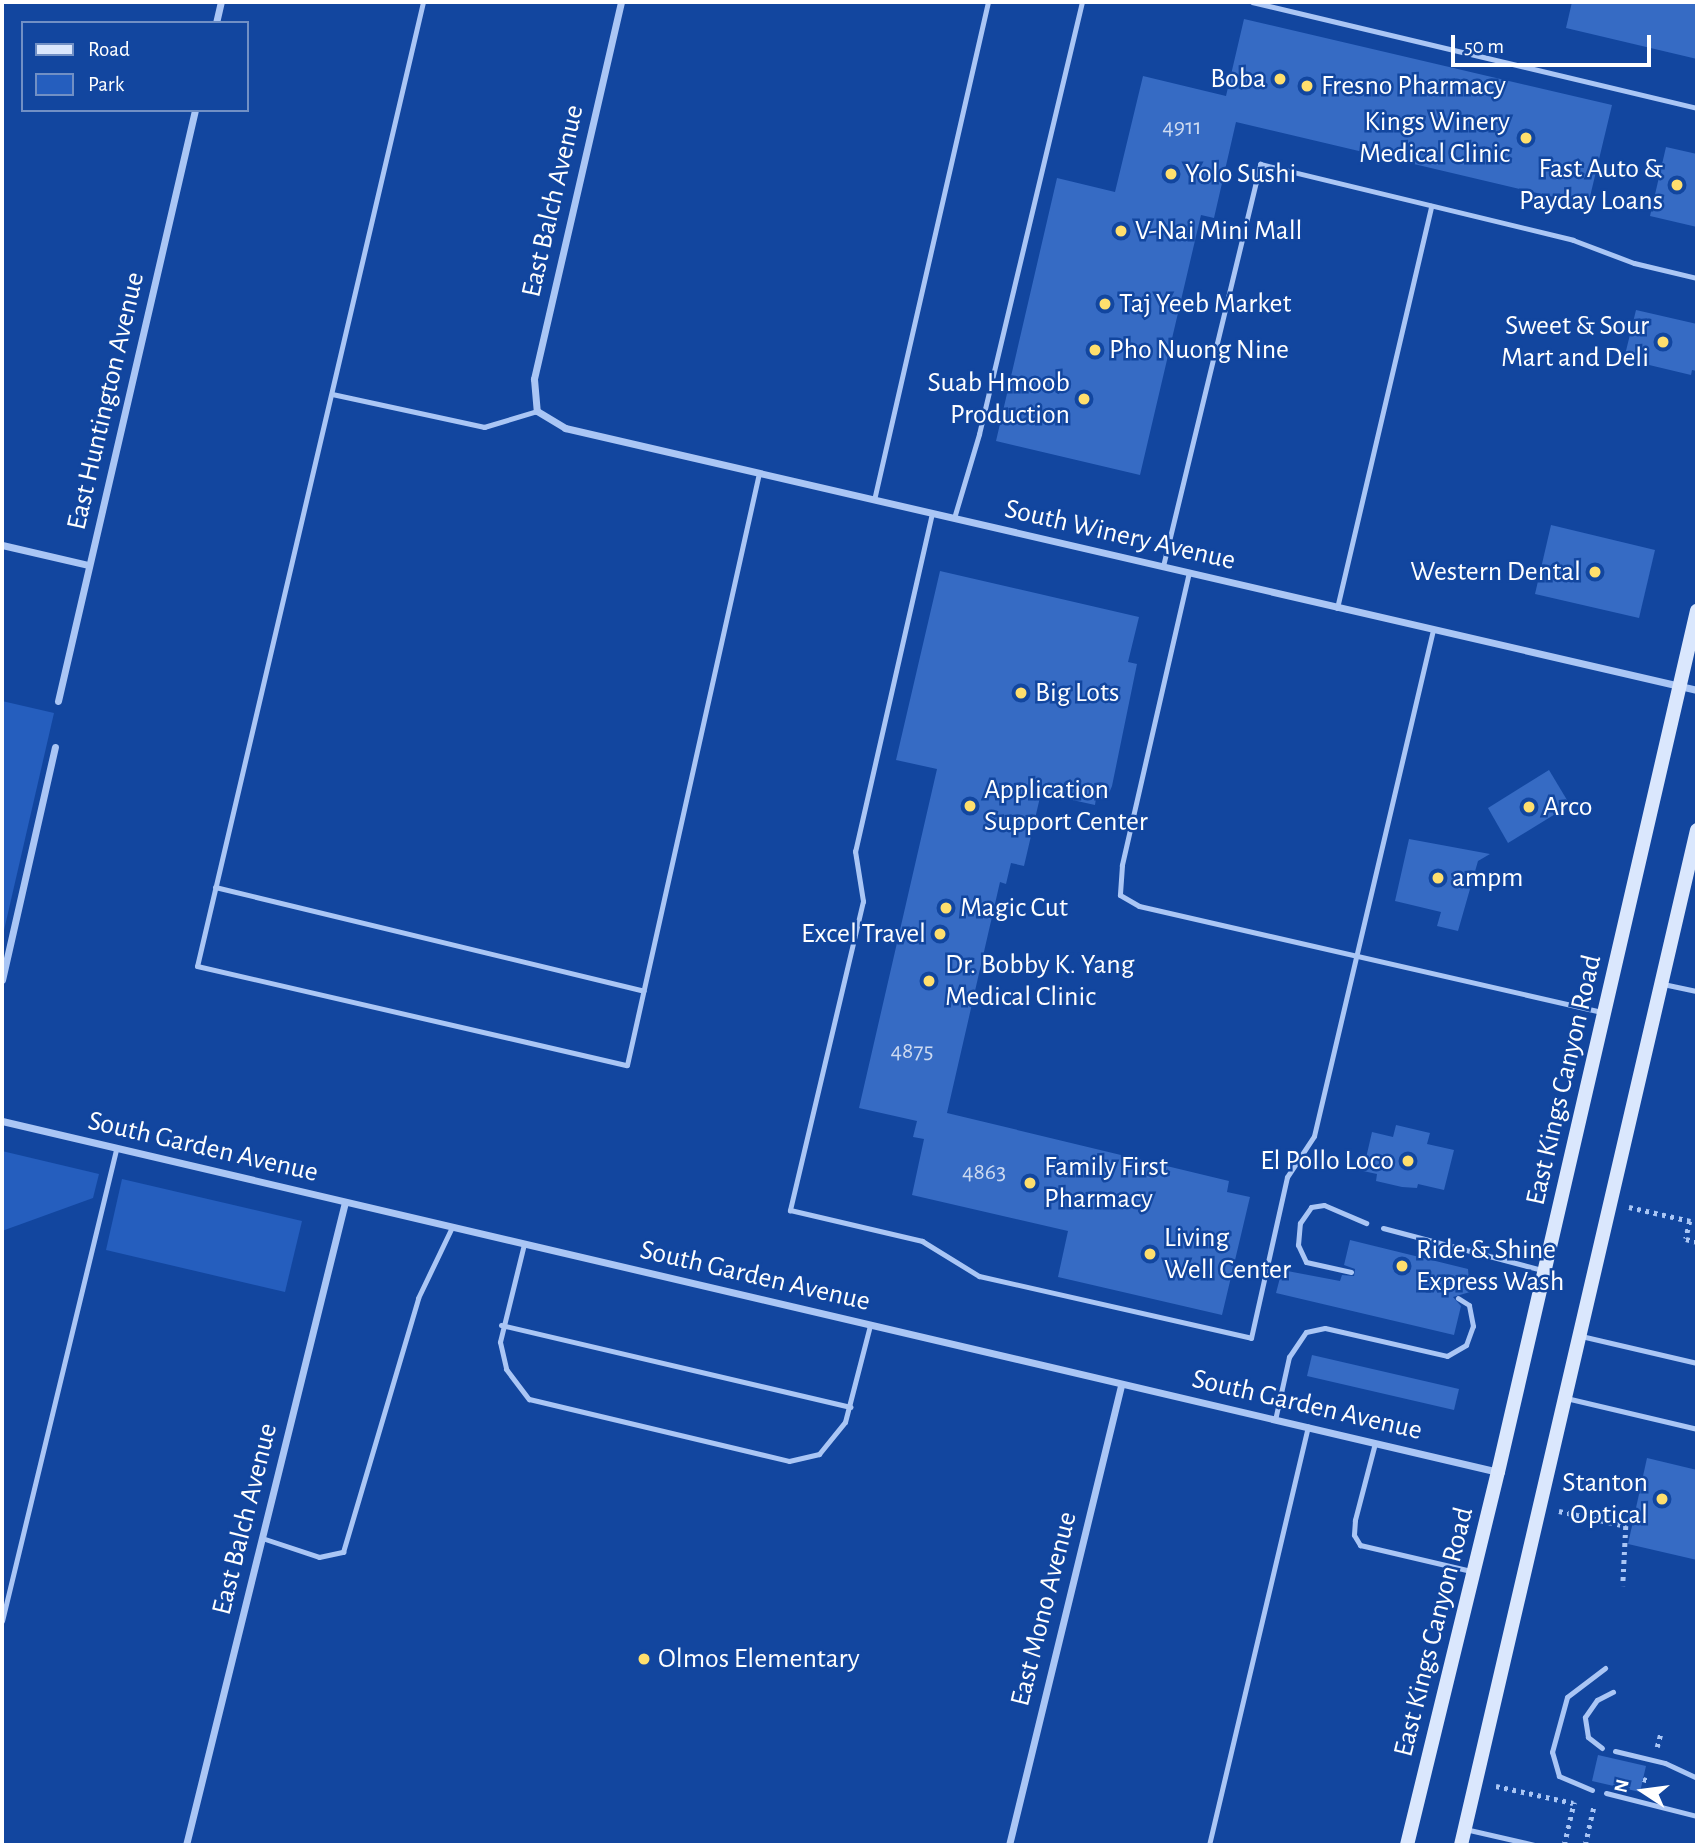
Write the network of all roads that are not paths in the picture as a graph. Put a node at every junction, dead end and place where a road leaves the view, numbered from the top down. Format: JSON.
{"nodes":[{"id":1,"x":221,"y":2,"type":"edge"},
{"id":2,"x":423,"y":2,"type":"edge"},
{"id":3,"x":621,"y":2,"type":"edge"},
{"id":4,"x":988,"y":2,"type":"edge"},
{"id":5,"x":1082,"y":2,"type":"edge"},
{"id":6,"x":1251,"y":2,"type":"edge"},
{"id":7,"x":216,"y":21,"type":"edge"},
{"id":8,"x":1697,"y":108,"type":"edge"},
{"id":9,"x":195,"y":112,"type":"edge"},
{"id":10,"x":1431,"y":206,"type":"junction"},
{"id":11,"x":1697,"y":278,"type":"edge"},
{"id":12,"x":332,"y":394,"type":"junction"},
{"id":13,"x":537,"y":411,"type":"junction"},
{"id":14,"x":759,"y":473,"type":"junction"},
{"id":15,"x":874,"y":500,"type":"junction"},
{"id":16,"x":932,"y":513,"type":"junction"},
{"id":17,"x":954,"y":518,"type":"junction"},
{"id":18,"x":2,"y":545,"type":"edge"},
{"id":19,"x":88,"y":565,"type":"junction"},
{"id":20,"x":1163,"y":566,"type":"junction"},
{"id":21,"x":1189,"y":572,"type":"junction"},
{"id":22,"x":1337,"y":608,"type":"junction"},
{"id":23,"x":1697,"y":611,"type":"edge"},
{"id":24,"x":1433,"y":630,"type":"junction"},
{"id":25,"x":1680,"y":686,"type":"junction"},
{"id":26,"x":1697,"y":690,"type":"edge"},
{"id":27,"x":58,"y":701,"type":"dead end"},
{"id":28,"x":55,"y":747,"type":"dead end"},
{"id":29,"x":1697,"y":830,"type":"edge"},
{"id":30,"x":215,"y":887,"type":"junction"},
{"id":31,"x":1357,"y":955,"type":"junction"},
{"id":32,"x":2,"y":980,"type":"edge"},
{"id":33,"x":1662,"y":983,"type":"junction"},
{"id":34,"x":644,"y":991,"type":"junction"},
{"id":35,"x":1697,"y":991,"type":"edge"},
{"id":36,"x":1605,"y":1013,"type":"junction"},
{"id":37,"x":2,"y":1121,"type":"edge"},
{"id":38,"x":116,"y":1149,"type":"junction"},
{"id":39,"x":345,"y":1202,"type":"junction"},
{"id":40,"x":1366,"y":1223,"type":"dead end"},
{"id":41,"x":452,"y":1227,"type":"junction"},
{"id":42,"x":1384,"y":1228,"type":"dead end"},
{"id":43,"x":524,"y":1244,"type":"junction"},
{"id":44,"x":1545,"y":1271,"type":"junction"},
{"id":45,"x":1351,"y":1272,"type":"dead end"},
{"id":46,"x":1458,"y":1298,"type":"dead end"},
{"id":47,"x":501,"y":1325,"type":"junction"},
{"id":48,"x":870,"y":1325,"type":"junction"},
{"id":49,"x":1580,"y":1336,"type":"junction"},
{"id":50,"x":1697,"y":1363,"type":"edge"},
{"id":51,"x":1121,"y":1384,"type":"junction"},
{"id":52,"x":1566,"y":1398,"type":"junction"},
{"id":53,"x":850,"y":1407,"type":"junction"},
{"id":54,"x":1275,"y":1420,"type":"junction"},
{"id":55,"x":1308,"y":1427,"type":"junction"},
{"id":56,"x":1697,"y":1429,"type":"edge"},
{"id":57,"x":1375,"y":1443,"type":"junction"},
{"id":58,"x":1498,"y":1472,"type":"junction"},
{"id":59,"x":262,"y":1538,"type":"junction"},
{"id":60,"x":1474,"y":1572,"type":"junction"},
{"id":61,"x":2,"y":1621,"type":"edge"},
{"id":62,"x":1605,"y":1668,"type":"dead end"},
{"id":63,"x":1614,"y":1692,"type":"dead end"},
{"id":64,"x":1602,"y":1748,"type":"dead end"},
{"id":65,"x":1615,"y":1751,"type":"dead end"},
{"id":66,"x":1697,"y":1778,"type":"edge"},
{"id":67,"x":1592,"y":1790,"type":"dead end"},
{"id":68,"x":1606,"y":1794,"type":"dead end"},
{"id":69,"x":1697,"y":1815,"type":"edge"},
{"id":70,"x":1465,"y":1829,"type":"junction"},
{"id":71,"x":186,"y":1845,"type":"edge"},
{"id":72,"x":1009,"y":1845,"type":"edge"},
{"id":73,"x":1209,"y":1845,"type":"edge"},
{"id":74,"x":1407,"y":1845,"type":"edge"},
{"id":75,"x":1461,"y":1845,"type":"edge"},
{"id":76,"x":1535,"y":1845,"type":"edge"}],
"edges":[{"from":1,"to":7,"type":"street"},
{"from":2,"to":12,"type":"lane"},
{"from":3,"to":13,"type":"street","name":"East Balch Avenue"},
{"from":4,"to":15,"type":"lane"},
{"from":5,"to":17,"type":"lane"},
{"from":6,"to":8,"type":"lane"},
{"from":9,"to":19,"type":"street","name":"East Huntington Avenue"},
{"from":10,"to":11,"type":"lane"},
{"from":10,"to":20,"type":"lane"},
{"from":10,"to":22,"type":"lane"},
{"from":12,"to":13,"type":"lane"},
{"from":12,"to":30,"type":"lane"},
{"from":13,"to":14,"type":"street","name":"South Winery Avenue"},
{"from":14,"to":15,"type":"street","name":"South Winery Avenue"},
{"from":14,"to":34,"type":"lane"},
{"from":15,"to":16,"type":"street","name":"South Winery Avenue"},
{"from":16,"to":17,"type":"street","name":"South Winery Avenue"},
{"from":16,"to":31,"type":"lane"},
{"from":17,"to":20,"type":"street","name":"South Winery Avenue"},
{"from":18,"to":19,"type":"street"},
{"from":19,"to":27,"type":"street","name":"East Huntington Avenue"},
{"from":20,"to":21,"type":"street","name":"South Winery Avenue"},
{"from":21,"to":22,"type":"street","name":"South Winery Avenue"},
{"from":21,"to":31,"type":"lane"},
{"from":22,"to":24,"type":"street","name":"South Winery Avenue"},
{"from":23,"to":25,"type":"main road","name":"East Kings Canyon Road"},
{"from":24,"to":25,"type":"street","name":"South Winery Avenue"},
{"from":24,"to":31,"type":"lane"},
{"from":25,"to":26,"type":"street","name":"South Winery Avenue"},
{"from":25,"to":36,"type":"main road","name":"East Kings Canyon Road"},
{"from":28,"to":32,"type":"street"},
{"from":29,"to":33,"type":"main road"},
{"from":30,"to":34,"type":"lane"},
{"from":30,"to":34,"type":"lane"},
{"from":31,"to":36,"type":"lane"},
{"from":33,"to":35,"type":"lane"},
{"from":33,"to":49,"type":"main road"},
{"from":36,"to":44,"type":"main road","name":"East Kings Canyon Road"},
{"from":37,"to":38,"type":"street","name":"South Garden Avenue"},
{"from":38,"to":39,"type":"street","name":"South Garden Avenue"},
{"from":38,"to":61,"type":"lane"},
{"from":39,"to":41,"type":"street","name":"South Garden Avenue"},
{"from":39,"to":59,"type":"street","name":"East Balch Avenue"},
{"from":40,"to":45,"type":"lane"},
{"from":41,"to":43,"type":"street","name":"South Garden Avenue"},
{"from":41,"to":59,"type":"lane"},
{"from":42,"to":44,"type":"lane"},
{"from":43,"to":47,"type":"lane"},
{"from":43,"to":48,"type":"street","name":"South Garden Avenue"},
{"from":44,"to":58,"type":"main road","name":"East Kings Canyon Road"},
{"from":46,"to":54,"type":"lane"},
{"from":47,"to":53,"type":"lane"},
{"from":47,"to":53,"type":"lane"},
{"from":48,"to":51,"type":"street","name":"South Garden Avenue"},
{"from":48,"to":53,"type":"lane"},
{"from":49,"to":50,"type":"lane"},
{"from":49,"to":52,"type":"main road"},
{"from":51,"to":54,"type":"street","name":"South Garden Avenue"},
{"from":51,"to":72,"type":"street","name":"East Mono Avenue"},
{"from":52,"to":56,"type":"lane"},
{"from":52,"to":70,"type":"main road"},
{"from":54,"to":55,"type":"street","name":"South Garden Avenue"},
{"from":55,"to":57,"type":"street","name":"South Garden Avenue"},
{"from":55,"to":73,"type":"lane"},
{"from":57,"to":58,"type":"street","name":"South Garden Avenue"},
{"from":57,"to":60,"type":"lane"},
{"from":58,"to":60,"type":"main road","name":"East Kings Canyon Road"},
{"from":59,"to":71,"type":"street","name":"East Balch Avenue"},
{"from":60,"to":74,"type":"main road","name":"East Kings Canyon Road"},
{"from":62,"to":67,"type":"lane"},
{"from":63,"to":64,"type":"lane"},
{"from":65,"to":66,"type":"lane"},
{"from":68,"to":69,"type":"lane"},
{"from":70,"to":75,"type":"main road"},
{"from":70,"to":76,"type":"lane"}]}
